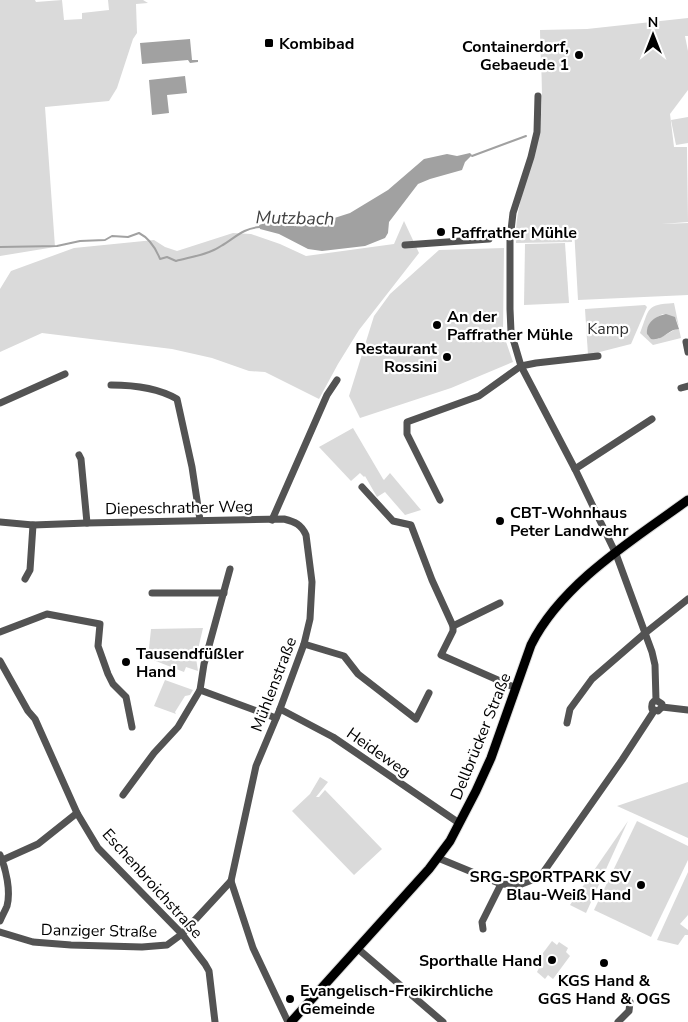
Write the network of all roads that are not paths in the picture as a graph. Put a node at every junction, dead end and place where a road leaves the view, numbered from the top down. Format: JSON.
{"nodes":[{"id":1,"x":538,"y":96,"type":"dead end"},
{"id":2,"x":489,"y":239,"type":"dead end"},
{"id":3,"x":405,"y":245,"type":"dead end"},
{"id":4,"x":686,"y":342,"type":"dead end"},
{"id":5,"x":688,"y":352,"type":"edge"},
{"id":6,"x":598,"y":356,"type":"dead end"},
{"id":7,"x":521,"y":366,"type":"junction"},
{"id":8,"x":65,"y":374,"type":"dead end"},
{"id":9,"x":337,"y":380,"type":"dead end"},
{"id":10,"x":111,"y":385,"type":"dead end"},
{"id":11,"x":0,"y":402,"type":"edge"},
{"id":12,"x":652,"y":419,"type":"dead end"},
{"id":13,"x":79,"y":455,"type":"dead end"},
{"id":14,"x":575,"y":469,"type":"junction"},
{"id":15,"x":362,"y":487,"type":"dead end"},
{"id":16,"x":440,"y":500,"type":"dead end"},
{"id":17,"x":688,"y":500,"type":"edge"},
{"id":18,"x":200,"y":520,"type":"junction"},
{"id":19,"x":272,"y":520,"type":"junction"},
{"id":20,"x":0,"y":522,"type":"edge"},
{"id":21,"x":87,"y":522,"type":"junction"},
{"id":22,"x":32,"y":525,"type":"junction"},
{"id":23,"x":616,"y":554,"type":"junction"},
{"id":24,"x":230,"y":569,"type":"dead end"},
{"id":25,"x":25,"y":579,"type":"dead end"},
{"id":26,"x":152,"y":593,"type":"dead end"},
{"id":27,"x":224,"y":593,"type":"junction"},
{"id":28,"x":688,"y":599,"type":"edge"},
{"id":29,"x":500,"y":603,"type":"dead end"},
{"id":30,"x":453,"y":626,"type":"junction"},
{"id":31,"x":0,"y":632,"type":"edge"},
{"id":32,"x":644,"y":634,"type":"junction"},
{"id":33,"x":304,"y":644,"type":"junction"},
{"id":34,"x":0,"y":661,"type":"edge"},
{"id":35,"x":516,"y":688,"type":"junction"},
{"id":36,"x":200,"y":690,"type":"junction"},
{"id":37,"x":429,"y":693,"type":"dead end"},
{"id":38,"x":656,"y":700,"type":"junction"},
{"id":39,"x":662,"y":707,"type":"junction"},
{"id":40,"x":280,"y":709,"type":"junction"},
{"id":41,"x":688,"y":710,"type":"edge"},
{"id":42,"x":654,"y":711,"type":"junction"},
{"id":43,"x":276,"y":718,"type":"junction"},
{"id":44,"x":567,"y":723,"type":"dead end"},
{"id":45,"x":132,"y":727,"type":"dead end"},
{"id":46,"x":123,"y":795,"type":"dead end"},
{"id":47,"x":77,"y":813,"type":"junction"},
{"id":48,"x":459,"y":823,"type":"junction"},
{"id":49,"x":438,"y":858,"type":"junction"},
{"id":50,"x":1,"y":859,"type":"edge"},
{"id":51,"x":231,"y":881,"type":"junction"},
{"id":52,"x":501,"y":884,"type":"junction"},
{"id":53,"x":0,"y":921,"type":"edge"},
{"id":54,"x":483,"y":929,"type":"dead end"},
{"id":55,"x":0,"y":932,"type":"edge"},
{"id":56,"x":182,"y":934,"type":"junction"},
{"id":57,"x":357,"y":948,"type":"junction"},
{"id":58,"x":630,"y":1002,"type":"dead end"},
{"id":59,"x":215,"y":1022,"type":"edge"},
{"id":60,"x":290,"y":1022,"type":"edge"},
{"id":61,"x":443,"y":1022,"type":"edge"},
{"id":62,"x":618,"y":1022,"type":"edge"}],
"edges":[{"from":1,"to":7,"type":"street"},
{"from":2,"to":3,"type":"street"},
{"from":4,"to":5,"type":"street"},
{"from":6,"to":7,"type":"street"},
{"from":7,"to":14,"type":"street"},
{"from":7,"to":16,"type":"street"},
{"from":8,"to":11,"type":"street"},
{"from":9,"to":19,"type":"street"},
{"from":10,"to":18,"type":"street"},
{"from":12,"to":14,"type":"street"},
{"from":13,"to":21,"type":"street","name":"Diepeschrather Weg"},
{"from":14,"to":23,"type":"street"},
{"from":15,"to":30,"type":"street"},
{"from":17,"to":23,"type":"main road","name":"Dellbrücker Straße"},
{"from":18,"to":19,"type":"street","name":"Diepeschrather Weg"},
{"from":18,"to":21,"type":"street","name":"Diepeschrather Weg"},
{"from":19,"to":33,"type":"street","name":"Mühlenstraße"},
{"from":20,"to":22,"type":"street","name":"Diepeschrather Weg"},
{"from":21,"to":22,"type":"street","name":"Diepeschrather Weg"},
{"from":22,"to":25,"type":"street"},
{"from":23,"to":32,"type":"street"},
{"from":23,"to":35,"type":"main road","name":"Dellbrücker Straße"},
{"from":24,"to":27,"type":"street"},
{"from":26,"to":27,"type":"street"},
{"from":27,"to":36,"type":"street"},
{"from":28,"to":32,"type":"street"},
{"from":29,"to":30,"type":"street"},
{"from":30,"to":35,"type":"street"},
{"from":31,"to":45,"type":"street"},
{"from":32,"to":38,"type":"street"},
{"from":32,"to":44,"type":"street"},
{"from":33,"to":37,"type":"street"},
{"from":33,"to":40,"type":"street","name":"Mühlenstraße"},
{"from":34,"to":47,"type":"street","name":"Eschenbroichstraße"},
{"from":35,"to":48,"type":"main road","name":"Dellbrücker Straße"},
{"from":36,"to":43,"type":"street"},
{"from":36,"to":46,"type":"street"},
{"from":38,"to":39,"type":"street"},
{"from":38,"to":42,"type":"street"},
{"from":39,"to":41,"type":"street"},
{"from":39,"to":42,"type":"street"},
{"from":40,"to":43,"type":"street","name":"Mühlenstraße"},
{"from":40,"to":48,"type":"street","name":"Heideweg"},
{"from":42,"to":52,"type":"street"},
{"from":43,"to":51,"type":"street","name":"Mühlenstraße"},
{"from":47,"to":50,"type":"street"},
{"from":47,"to":56,"type":"street","name":"Eschenbroichstraße"},
{"from":48,"to":49,"type":"main road","name":"Dellbrücker Straße"},
{"from":49,"to":52,"type":"street"},
{"from":49,"to":57,"type":"main road","name":"Dellbrücker Straße"},
{"from":50,"to":53,"type":"street"},
{"from":51,"to":56,"type":"street","name":"Danziger Straße"},
{"from":51,"to":60,"type":"street"},
{"from":52,"to":54,"type":"street"},
{"from":55,"to":56,"type":"street","name":"Danziger Straße"},
{"from":56,"to":59,"type":"street","name":"Eschenbroichstraße"},
{"from":57,"to":60,"type":"main road","name":"Dellbrücker Straße"},
{"from":57,"to":61,"type":"street"},
{"from":58,"to":62,"type":"street"}]}
